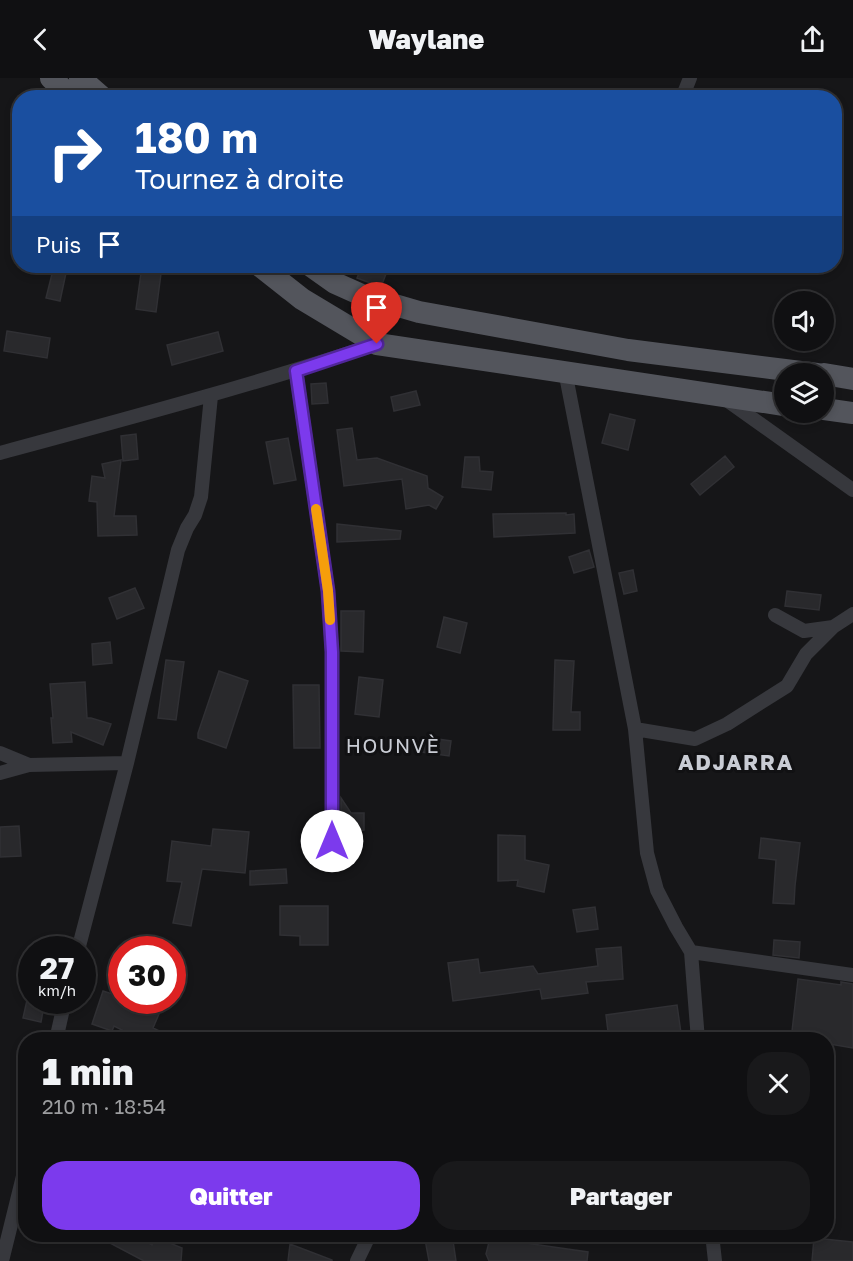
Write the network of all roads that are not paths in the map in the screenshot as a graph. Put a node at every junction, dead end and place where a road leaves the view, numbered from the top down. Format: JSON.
{"nodes":[{"id":1,"x":51,"y":78,"type":"edge"},
{"id":2,"x":80,"y":78,"type":"edge"},
{"id":3,"x":64,"y":90,"type":"edge"},
{"id":4,"x":94,"y":90,"type":"edge"},
{"id":5,"x":269,"y":273,"type":"edge"},
{"id":6,"x":321,"y":273,"type":"edge"},
{"id":7,"x":377,"y":344,"type":"junction"},
{"id":8,"x":774,"y":369,"type":"edge"},
{"id":9,"x":296,"y":371,"type":"junction"},
{"id":10,"x":565,"y":371,"type":"junction"},
{"id":11,"x":834,"y":375,"type":"edge"},
{"id":12,"x":853,"y":378,"type":"edge"},
{"id":13,"x":210,"y":396,"type":"junction"},
{"id":14,"x":721,"y":396,"type":"junction"},
{"id":15,"x":774,"y":404,"type":"edge"},
{"id":16,"x":834,"y":410,"type":"edge"},
{"id":17,"x":853,"y":412,"type":"edge"},
{"id":18,"x":0,"y":453,"type":"edge"},
{"id":19,"x":853,"y":490,"type":"edge"},
{"id":20,"x":853,"y":614,"type":"edge"},
{"id":21,"x":775,"y":615,"type":"dead end"},
{"id":22,"x":833,"y":627,"type":"junction"},
{"id":23,"x":635,"y":729,"type":"junction"},
{"id":24,"x":0,"y":753,"type":"edge"},
{"id":25,"x":126,"y":764,"type":"junction"},
{"id":26,"x":28,"y":765,"type":"junction"},
{"id":27,"x":0,"y":773,"type":"edge"},
{"id":28,"x":332,"y":841,"type":"dead end"},
{"id":29,"x":82,"y":936,"type":"edge"},
{"id":30,"x":691,"y":952,"type":"junction"},
{"id":31,"x":853,"y":975,"type":"edge"},
{"id":32,"x":62,"y":1014,"type":"edge"},
{"id":33,"x":58,"y":1032,"type":"edge"},
{"id":34,"x":697,"y":1032,"type":"edge"},
{"id":35,"x":18,"y":1196,"type":"edge"},
{"id":36,"x":366,"y":1242,"type":"edge"},
{"id":37,"x":713,"y":1242,"type":"edge"},
{"id":38,"x":2,"y":1261,"type":"edge"},
{"id":39,"x":357,"y":1261,"type":"edge"},
{"id":40,"x":715,"y":1261,"type":"edge"}],
"edges":[{"from":1,"to":3,"type":"main road"},
{"from":2,"to":4,"type":"main road"},
{"from":5,"to":7,"type":"main road"},
{"from":6,"to":8,"type":"main road"},
{"from":7,"to":9,"type":"street"},
{"from":7,"to":10,"type":"main road"},
{"from":9,"to":13,"type":"street"},
{"from":9,"to":28,"type":"street"},
{"from":10,"to":14,"type":"main road"},
{"from":10,"to":23,"type":"street"},
{"from":11,"to":12,"type":"main road"},
{"from":13,"to":18,"type":"street"},
{"from":13,"to":25,"type":"street"},
{"from":14,"to":15,"type":"main road"},
{"from":14,"to":19,"type":"street"},
{"from":16,"to":17,"type":"main road"},
{"from":20,"to":22,"type":"street"},
{"from":21,"to":22,"type":"street"},
{"from":22,"to":23,"type":"street"},
{"from":23,"to":30,"type":"street"},
{"from":24,"to":26,"type":"street"},
{"from":25,"to":26,"type":"street"},
{"from":25,"to":29,"type":"street"},
{"from":26,"to":27,"type":"street"},
{"from":30,"to":31,"type":"street"},
{"from":30,"to":34,"type":"street"},
{"from":32,"to":33,"type":"street"},
{"from":35,"to":38,"type":"street"},
{"from":36,"to":39,"type":"street"},
{"from":37,"to":40,"type":"street"}]}
